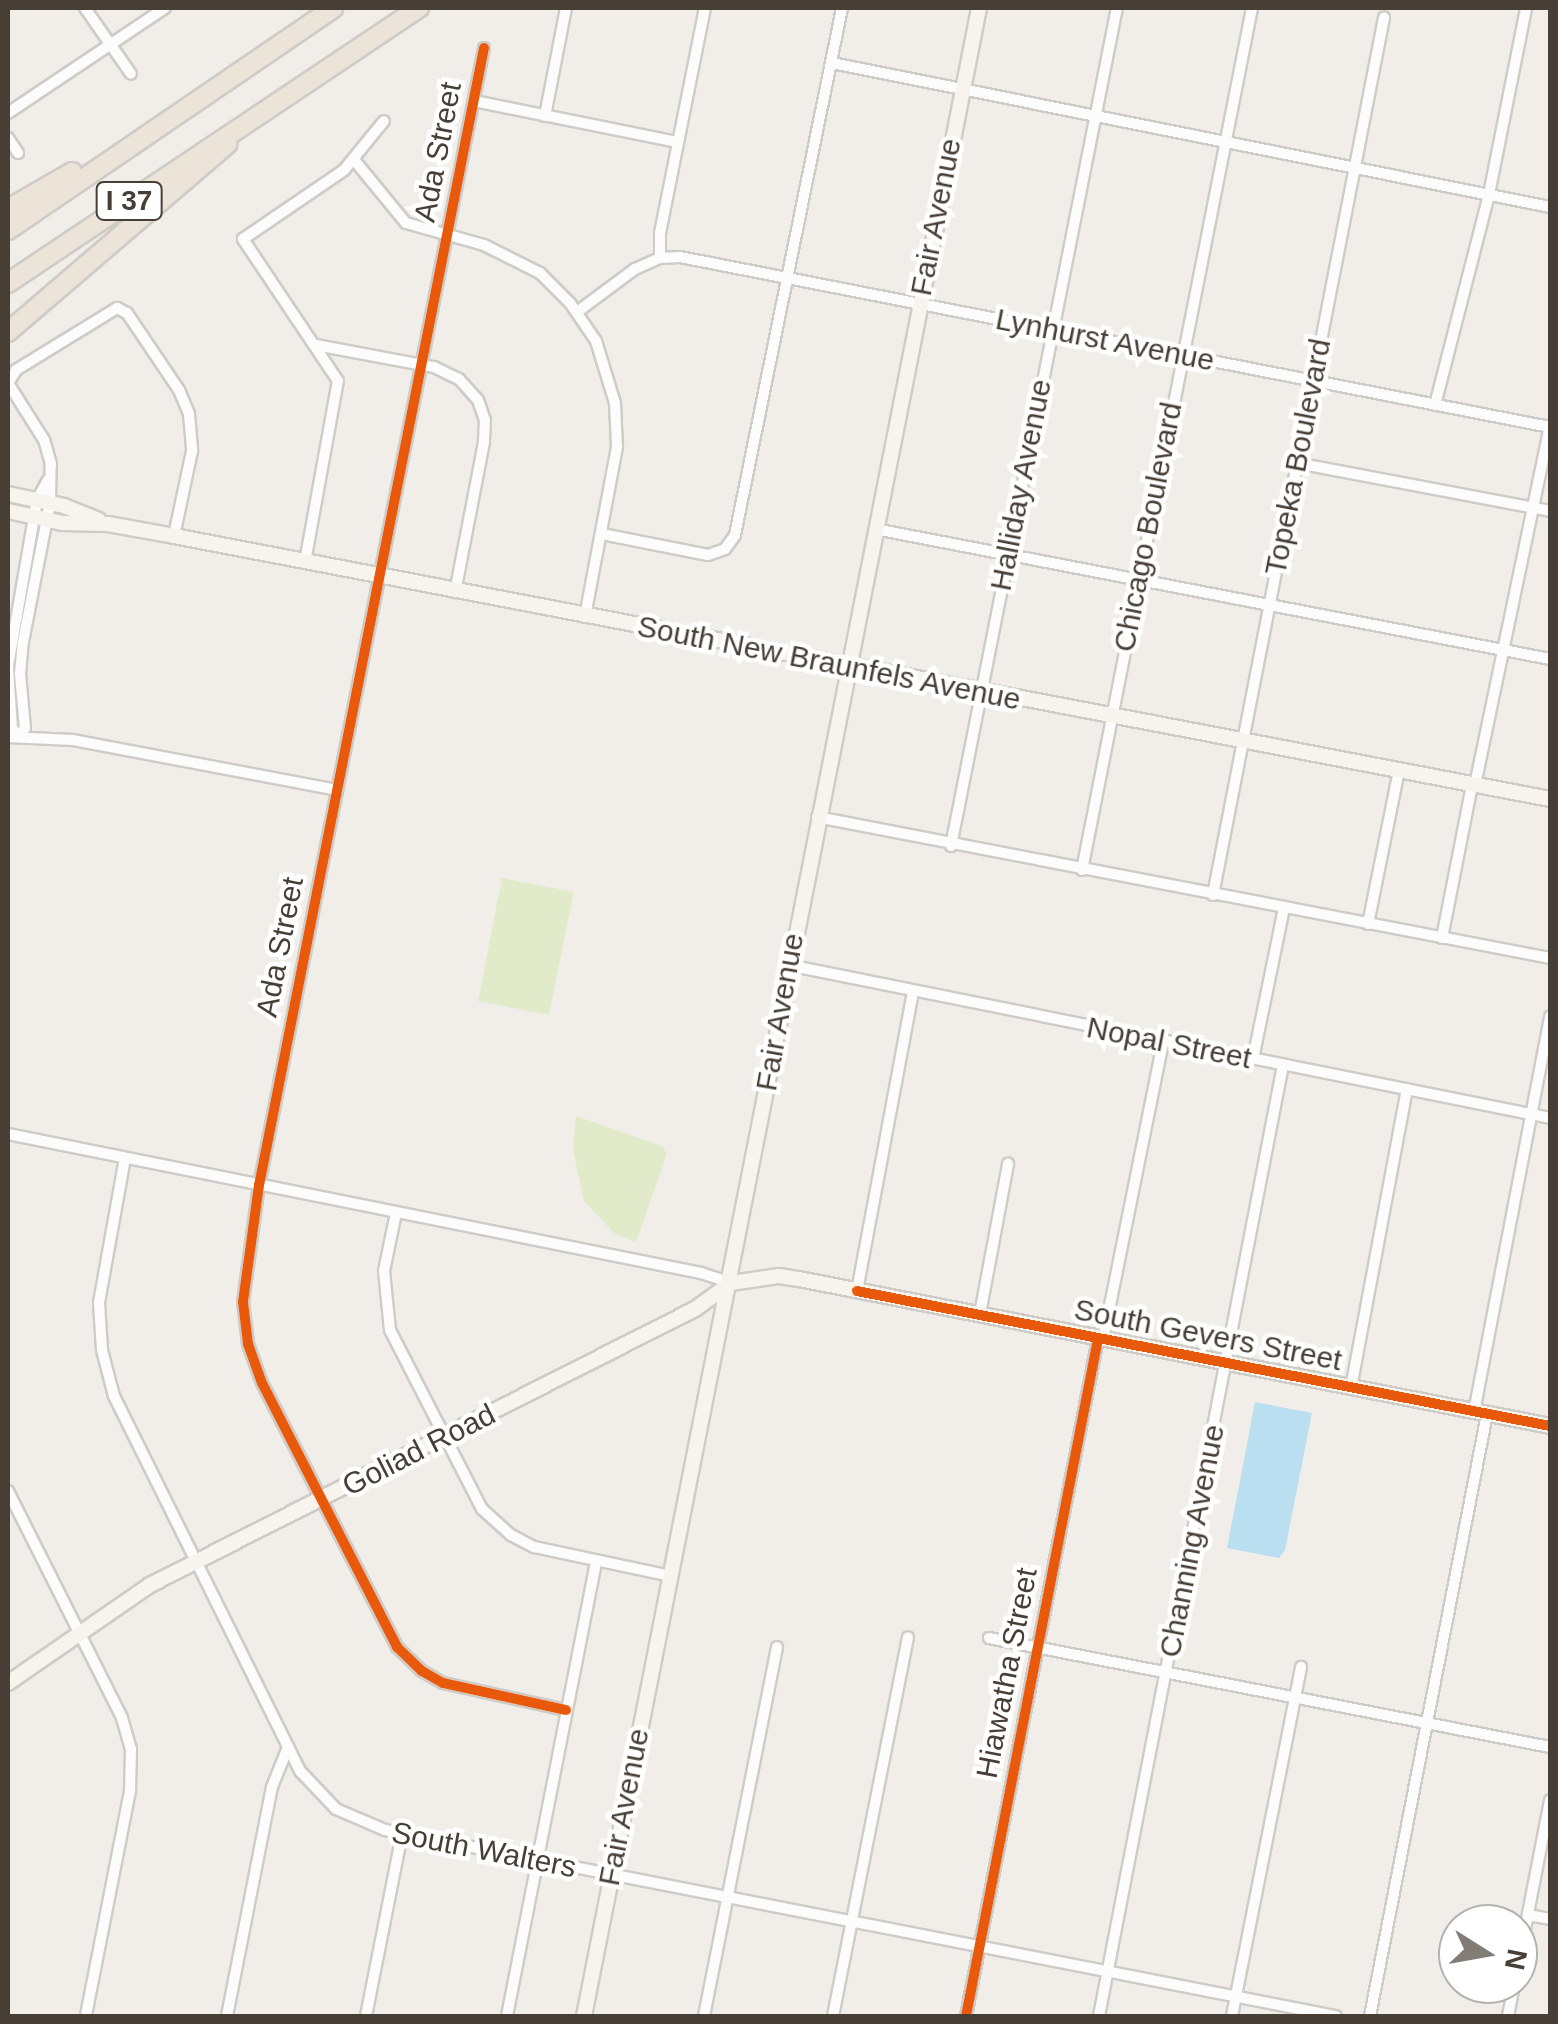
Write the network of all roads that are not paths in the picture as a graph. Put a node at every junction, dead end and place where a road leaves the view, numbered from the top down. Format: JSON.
{"nodes":[{"id":1,"x":85,"y":8,"type":"edge"},
{"id":2,"x":165,"y":8,"type":"edge"},
{"id":3,"x":334,"y":8,"type":"edge"},
{"id":4,"x":419,"y":8,"type":"edge"},
{"id":5,"x":566,"y":8,"type":"edge"},
{"id":6,"x":705,"y":8,"type":"edge"},
{"id":7,"x":842,"y":8,"type":"edge"},
{"id":8,"x":979,"y":8,"type":"edge"},
{"id":9,"x":1117,"y":8,"type":"edge"},
{"id":10,"x":1252,"y":8,"type":"edge"},
{"id":11,"x":1526,"y":8,"type":"edge"},
{"id":12,"x":1384,"y":18,"type":"dead end"},
{"id":13,"x":110,"y":45,"type":"junction"},
{"id":14,"x":484,"y":48,"type":"dead end"},
{"id":15,"x":832,"y":62,"type":"junction"},
{"id":16,"x":244,"y":70,"type":"junction"},
{"id":17,"x":131,"y":74,"type":"dead end"},
{"id":18,"x":962,"y":90,"type":"junction"},
{"id":19,"x":474,"y":102,"type":"junction"},
{"id":20,"x":8,"y":113,"type":"edge"},
{"id":21,"x":545,"y":116,"type":"junction"},
{"id":22,"x":1096,"y":116,"type":"junction"},
{"id":23,"x":251,"y":120,"type":"junction"},
{"id":24,"x":384,"y":121,"type":"dead end"},
{"id":25,"x":8,"y":138,"type":"edge"},
{"id":26,"x":678,"y":142,"type":"junction"},
{"id":27,"x":1225,"y":142,"type":"junction"},
{"id":28,"x":18,"y":153,"type":"dead end"},
{"id":29,"x":355,"y":161,"type":"junction"},
{"id":30,"x":1354,"y":167,"type":"junction"},
{"id":31,"x":1489,"y":194,"type":"junction"},
{"id":32,"x":1550,"y":207,"type":"edge"},
{"id":33,"x":8,"y":208,"type":"edge"},
{"id":34,"x":8,"y":230,"type":"edge"},
{"id":35,"x":446,"y":237,"type":"junction"},
{"id":36,"x":660,"y":258,"type":"junction"},
{"id":37,"x":787,"y":279,"type":"junction"},
{"id":38,"x":8,"y":282,"type":"edge"},
{"id":39,"x":919,"y":305,"type":"junction"},
{"id":40,"x":577,"y":312,"type":"junction"},
{"id":41,"x":1051,"y":330,"type":"junction"},
{"id":42,"x":8,"y":332,"type":"edge"},
{"id":43,"x":316,"y":344,"type":"junction"},
{"id":44,"x":1181,"y":354,"type":"junction"},
{"id":45,"x":422,"y":364,"type":"junction"},
{"id":46,"x":1312,"y":379,"type":"junction"},
{"id":47,"x":1434,"y":405,"type":"junction"},
{"id":48,"x":1550,"y":427,"type":"edge"},
{"id":49,"x":1298,"y":463,"type":"junction"},
{"id":50,"x":8,"y":494,"type":"edge"},
{"id":51,"x":43,"y":502,"type":"junction"},
{"id":52,"x":1534,"y":508,"type":"junction"},
{"id":53,"x":8,"y":511,"type":"edge"},
{"id":54,"x":1550,"y":511,"type":"edge"},
{"id":55,"x":40,"y":518,"type":"junction"},
{"id":56,"x":108,"y":524,"type":"junction"},
{"id":57,"x":875,"y":529,"type":"junction"},
{"id":58,"x":602,"y":534,"type":"junction"},
{"id":59,"x":174,"y":536,"type":"junction"},
{"id":60,"x":1008,"y":555,"type":"junction"},
{"id":61,"x":305,"y":562,"type":"junction"},
{"id":62,"x":379,"y":578,"type":"junction"},
{"id":63,"x":1138,"y":580,"type":"junction"},
{"id":64,"x":455,"y":592,"type":"junction"},
{"id":65,"x":1270,"y":606,"type":"junction"},
{"id":66,"x":585,"y":618,"type":"junction"},
{"id":67,"x":1503,"y":650,"type":"junction"},
{"id":68,"x":1550,"y":659,"type":"edge"},
{"id":69,"x":847,"y":666,"type":"junction"},
{"id":70,"x":982,"y":690,"type":"junction"},
{"id":71,"x":1112,"y":717,"type":"junction"},
{"id":72,"x":13,"y":736,"type":"edge"},
{"id":73,"x":1242,"y":742,"type":"junction"},
{"id":74,"x":1399,"y":770,"type":"junction"},
{"id":75,"x":1473,"y":785,"type":"junction"},
{"id":76,"x":337,"y":790,"type":"junction"},
{"id":77,"x":1550,"y":799,"type":"edge"},
{"id":78,"x":817,"y":816,"type":"junction"},
{"id":79,"x":951,"y":846,"type":"junction"},
{"id":80,"x":1082,"y":870,"type":"junction"},
{"id":81,"x":1212,"y":895,"type":"junction"},
{"id":82,"x":1284,"y":908,"type":"junction"},
{"id":83,"x":1368,"y":924,"type":"junction"},
{"id":84,"x":1442,"y":938,"type":"junction"},
{"id":85,"x":1550,"y":958,"type":"edge"},
{"id":86,"x":788,"y":965,"type":"junction"},
{"id":87,"x":914,"y":993,"type":"junction"},
{"id":88,"x":1550,"y":1016,"type":"edge"},
{"id":89,"x":1163,"y":1042,"type":"junction"},
{"id":90,"x":1253,"y":1059,"type":"junction"},
{"id":91,"x":1282,"y":1065,"type":"junction"},
{"id":92,"x":1407,"y":1089,"type":"junction"},
{"id":93,"x":1532,"y":1114,"type":"junction"},
{"id":94,"x":1550,"y":1118,"type":"edge"},
{"id":95,"x":8,"y":1134,"type":"edge"},
{"id":96,"x":126,"y":1158,"type":"junction"},
{"id":97,"x":1008,"y":1164,"type":"dead end"},
{"id":98,"x":259,"y":1185,"type":"junction"},
{"id":99,"x":396,"y":1213,"type":"junction"},
{"id":100,"x":731,"y":1284,"type":"junction"},
{"id":101,"x":857,"y":1291,"type":"junction"},
{"id":102,"x":980,"y":1314,"type":"junction"},
{"id":103,"x":1100,"y":1339,"type":"junction"},
{"id":104,"x":1226,"y":1364,"type":"junction"},
{"id":105,"x":1351,"y":1388,"type":"junction"},
{"id":106,"x":1481,"y":1413,"type":"junction"},
{"id":107,"x":1550,"y":1426,"type":"edge"},
{"id":108,"x":443,"y":1438,"type":"junction"},
{"id":109,"x":8,"y":1490,"type":"edge"},
{"id":110,"x":320,"y":1500,"type":"junction"},
{"id":111,"x":196,"y":1561,"type":"junction"},
{"id":112,"x":596,"y":1561,"type":"junction"},
{"id":113,"x":670,"y":1576,"type":"junction"},
{"id":114,"x":80,"y":1635,"type":"junction"},
{"id":115,"x":908,"y":1637,"type":"dead end"},
{"id":116,"x":988,"y":1638,"type":"dead end"},
{"id":117,"x":776,"y":1647,"type":"dead end"},
{"id":118,"x":1038,"y":1647,"type":"junction"},
{"id":119,"x":1301,"y":1668,"type":"dead end"},
{"id":120,"x":1167,"y":1671,"type":"junction"},
{"id":121,"x":8,"y":1684,"type":"edge"},
{"id":122,"x":1295,"y":1697,"type":"junction"},
{"id":123,"x":566,"y":1710,"type":"junction"},
{"id":124,"x":1427,"y":1722,"type":"junction"},
{"id":125,"x":288,"y":1747,"type":"junction"},
{"id":126,"x":1550,"y":1747,"type":"edge"},
{"id":127,"x":1550,"y":1800,"type":"edge"},
{"id":128,"x":402,"y":1834,"type":"junction"},
{"id":129,"x":537,"y":1860,"type":"junction"},
{"id":130,"x":611,"y":1874,"type":"junction"},
{"id":131,"x":727,"y":1898,"type":"junction"},
{"id":132,"x":1530,"y":1904,"type":"edge"},
{"id":133,"x":852,"y":1922,"type":"junction"},
{"id":134,"x":979,"y":1946,"type":"junction"},
{"id":135,"x":1108,"y":1971,"type":"junction"},
{"id":136,"x":1236,"y":1997,"type":"junction"},
{"id":137,"x":86,"y":2016,"type":"edge"},
{"id":138,"x":227,"y":2016,"type":"edge"},
{"id":139,"x":366,"y":2016,"type":"edge"},
{"id":140,"x":507,"y":2016,"type":"edge"},
{"id":141,"x":584,"y":2016,"type":"edge"},
{"id":142,"x":704,"y":2016,"type":"edge"},
{"id":143,"x":833,"y":2016,"type":"edge"},
{"id":144,"x":966,"y":2016,"type":"edge"},
{"id":145,"x":1099,"y":2016,"type":"edge"},
{"id":146,"x":1232,"y":2016,"type":"edge"},
{"id":147,"x":1336,"y":2016,"type":"edge"},
{"id":148,"x":1370,"y":2016,"type":"edge"}],
"edges":[{"from":1,"to":13,"type":"street"},
{"from":2,"to":13,"type":"street"},
{"from":3,"to":16,"type":"highway","number":"I 37"},
{"from":4,"to":23,"type":"highway","number":"I 37"},
{"from":5,"to":21,"type":"street"},
{"from":6,"to":26,"type":"street"},
{"from":7,"to":15,"type":"street"},
{"from":8,"to":18,"type":"main road","name":"Fair Avenue"},
{"from":9,"to":22,"type":"street","name":"Halliday Avenue"},
{"from":10,"to":27,"type":"street","name":"Chicago Boulevard"},
{"from":11,"to":31,"type":"street"},
{"from":12,"to":30,"type":"street","name":"Topeka Boulevard"},
{"from":13,"to":17,"type":"street"},
{"from":13,"to":20,"type":"street"},
{"from":14,"to":19,"type":"street","name":"Ada Street"},
{"from":15,"to":18,"type":"street"},
{"from":15,"to":37,"type":"street"},
{"from":16,"to":33,"type":"highway"},
{"from":16,"to":34,"type":"highway","number":"I 37"},
{"from":18,"to":22,"type":"street"},
{"from":18,"to":39,"type":"main road","name":"Fair Avenue"},
{"from":19,"to":21,"type":"street"},
{"from":19,"to":35,"type":"street","name":"Ada Street"},
{"from":21,"to":26,"type":"street"},
{"from":22,"to":27,"type":"street"},
{"from":22,"to":41,"type":"street","name":"Halliday Avenue"},
{"from":23,"to":38,"type":"highway","number":"I 37"},
{"from":23,"to":42,"type":"highway"},
{"from":24,"to":29,"type":"street"},
{"from":25,"to":28,"type":"street"},
{"from":26,"to":36,"type":"street"},
{"from":27,"to":30,"type":"street"},
{"from":27,"to":44,"type":"street","name":"Chicago Boulevard"},
{"from":29,"to":35,"type":"street"},
{"from":29,"to":43,"type":"street"},
{"from":30,"to":31,"type":"street"},
{"from":30,"to":46,"type":"street","name":"Topeka Boulevard"},
{"from":31,"to":32,"type":"street"},
{"from":31,"to":47,"type":"street"},
{"from":35,"to":40,"type":"street"},
{"from":35,"to":45,"type":"street","name":"Ada Street"},
{"from":36,"to":37,"type":"street","name":"Lynhurst Avenue"},
{"from":36,"to":40,"type":"street"},
{"from":37,"to":39,"type":"street","name":"Lynhurst Avenue"},
{"from":37,"to":58,"type":"street"},
{"from":39,"to":41,"type":"street","name":"Lynhurst Avenue"},
{"from":39,"to":57,"type":"main road","name":"Fair Avenue"},
{"from":40,"to":58,"type":"street"},
{"from":41,"to":44,"type":"street","name":"Lynhurst Avenue"},
{"from":41,"to":60,"type":"street","name":"Halliday Avenue"},
{"from":43,"to":45,"type":"street"},
{"from":43,"to":61,"type":"street"},
{"from":44,"to":46,"type":"street","name":"Lynhurst Avenue"},
{"from":44,"to":63,"type":"street","name":"Chicago Boulevard"},
{"from":45,"to":62,"type":"street","name":"Ada Street"},
{"from":45,"to":64,"type":"street"},
{"from":46,"to":47,"type":"street","name":"Lynhurst Avenue"},
{"from":46,"to":49,"type":"street","name":"Topeka Boulevard"},
{"from":47,"to":48,"type":"street","name":"Lynhurst Avenue"},
{"from":48,"to":52,"type":"street"},
{"from":49,"to":52,"type":"street"},
{"from":49,"to":65,"type":"street","name":"Topeka Boulevard"},
{"from":50,"to":51,"type":"main road","name":"South New Braunfels Avenue"},
{"from":51,"to":55,"type":"street"},
{"from":51,"to":56,"type":"main road","name":"South New Braunfels Avenue"},
{"from":51,"to":59,"type":"street"},
{"from":52,"to":54,"type":"street"},
{"from":52,"to":67,"type":"street"},
{"from":53,"to":55,"type":"main road","name":"South New Braunfels Avenue"},
{"from":55,"to":56,"type":"main road","name":"South New Braunfels Avenue"},
{"from":55,"to":72,"type":"street"},
{"from":56,"to":59,"type":"main road","name":"South New Braunfels Avenue"},
{"from":57,"to":60,"type":"street"},
{"from":57,"to":69,"type":"main road","name":"Fair Avenue"},
{"from":58,"to":66,"type":"street"},
{"from":59,"to":61,"type":"main road","name":"South New Braunfels Avenue"},
{"from":60,"to":63,"type":"street"},
{"from":60,"to":70,"type":"street","name":"Halliday Avenue"},
{"from":61,"to":62,"type":"main road","name":"South New Braunfels Avenue"},
{"from":62,"to":64,"type":"main road","name":"South New Braunfels Avenue"},
{"from":62,"to":76,"type":"street","name":"Ada Street"},
{"from":63,"to":65,"type":"street"},
{"from":63,"to":71,"type":"street","name":"Chicago Boulevard"},
{"from":64,"to":66,"type":"main road","name":"South New Braunfels Avenue"},
{"from":65,"to":67,"type":"street"},
{"from":65,"to":73,"type":"street","name":"Topeka Boulevard"},
{"from":66,"to":69,"type":"main road","name":"South New Braunfels Avenue"},
{"from":67,"to":68,"type":"street"},
{"from":67,"to":75,"type":"street"},
{"from":69,"to":70,"type":"main road","name":"South New Braunfels Avenue"},
{"from":69,"to":78,"type":"main road","name":"Fair Avenue"},
{"from":70,"to":71,"type":"main road","name":"South New Braunfels Avenue"},
{"from":70,"to":79,"type":"street","name":"Halliday Avenue"},
{"from":71,"to":73,"type":"main road","name":"South New Braunfels Avenue"},
{"from":71,"to":80,"type":"street","name":"Chicago Boulevard"},
{"from":72,"to":76,"type":"street"},
{"from":73,"to":74,"type":"main road","name":"South New Braunfels Avenue"},
{"from":73,"to":81,"type":"street","name":"Topeka Boulevard"},
{"from":74,"to":75,"type":"main road","name":"South New Braunfels Avenue"},
{"from":74,"to":83,"type":"street"},
{"from":75,"to":77,"type":"main road","name":"South New Braunfels Avenue"},
{"from":75,"to":84,"type":"street"},
{"from":76,"to":98,"type":"street","name":"Ada Street"},
{"from":78,"to":79,"type":"street"},
{"from":78,"to":86,"type":"main road","name":"Fair Avenue"},
{"from":79,"to":80,"type":"street"},
{"from":80,"to":81,"type":"street"},
{"from":81,"to":82,"type":"street"},
{"from":82,"to":83,"type":"street"},
{"from":82,"to":90,"type":"street"},
{"from":83,"to":84,"type":"street"},
{"from":84,"to":85,"type":"street"},
{"from":86,"to":87,"type":"street","name":"Nopal Street"},
{"from":86,"to":100,"type":"main road","name":"Fair Avenue"},
{"from":87,"to":89,"type":"street","name":"Nopal Street"},
{"from":87,"to":101,"type":"street"},
{"from":88,"to":93,"type":"street"},
{"from":89,"to":90,"type":"street","name":"Nopal Street"},
{"from":89,"to":103,"type":"street","name":"Hiawatha Street"},
{"from":90,"to":91,"type":"street","name":"Nopal Street"},
{"from":91,"to":92,"type":"street","name":"Nopal Street"},
{"from":91,"to":104,"type":"street","name":"Channing Avenue"},
{"from":92,"to":93,"type":"street","name":"Nopal Street"},
{"from":92,"to":105,"type":"street"},
{"from":93,"to":94,"type":"street","name":"Nopal Street"},
{"from":93,"to":106,"type":"street"},
{"from":95,"to":96,"type":"street","name":"South Gevers Street"},
{"from":96,"to":98,"type":"street","name":"South Gevers Street"},
{"from":96,"to":111,"type":"street","name":"South Walters"},
{"from":97,"to":102,"type":"street"},
{"from":98,"to":99,"type":"street","name":"South Gevers Street"},
{"from":98,"to":110,"type":"street","name":"Ada Street"},
{"from":99,"to":100,"type":"street","name":"South Gevers Street"},
{"from":99,"to":108,"type":"street"},
{"from":100,"to":101,"type":"main road","name":"South Gevers Street"},
{"from":100,"to":108,"type":"main road","name":"Goliad Road"},
{"from":100,"to":113,"type":"main road","name":"Fair Avenue"},
{"from":101,"to":102,"type":"main road","name":"South Gevers Street"},
{"from":102,"to":103,"type":"main road","name":"South Gevers Street"},
{"from":103,"to":104,"type":"main road","name":"South Gevers Street"},
{"from":103,"to":118,"type":"street","name":"Hiawatha Street"},
{"from":104,"to":105,"type":"main road","name":"South Gevers Street"},
{"from":104,"to":120,"type":"street","name":"Channing Avenue"},
{"from":105,"to":106,"type":"main road","name":"South Gevers Street"},
{"from":106,"to":107,"type":"main road","name":"South Gevers Street"},
{"from":106,"to":124,"type":"street"},
{"from":108,"to":110,"type":"main road","name":"Goliad Road"},
{"from":108,"to":112,"type":"street"},
{"from":109,"to":114,"type":"street"},
{"from":110,"to":111,"type":"main road","name":"Goliad Road"},
{"from":110,"to":123,"type":"street","name":"Ada Street"},
{"from":111,"to":114,"type":"main road","name":"Goliad Road"},
{"from":111,"to":125,"type":"street","name":"South Walters"},
{"from":112,"to":113,"type":"street"},
{"from":112,"to":123,"type":"street"},
{"from":113,"to":130,"type":"main road","name":"Fair Avenue"},
{"from":114,"to":121,"type":"main road","name":"Goliad Road"},
{"from":114,"to":137,"type":"street"},
{"from":115,"to":133,"type":"street"},
{"from":116,"to":118,"type":"street"},
{"from":117,"to":131,"type":"street"},
{"from":118,"to":120,"type":"street"},
{"from":118,"to":134,"type":"street","name":"Hiawatha Street"},
{"from":119,"to":122,"type":"street"},
{"from":120,"to":122,"type":"street"},
{"from":120,"to":135,"type":"street","name":"Channing Avenue"},
{"from":122,"to":124,"type":"street"},
{"from":122,"to":136,"type":"street"},
{"from":123,"to":129,"type":"street"},
{"from":124,"to":126,"type":"street"},
{"from":124,"to":148,"type":"street"},
{"from":125,"to":128,"type":"street","name":"South Walters"},
{"from":125,"to":138,"type":"street"},
{"from":127,"to":132,"type":"street"},
{"from":128,"to":129,"type":"street","name":"South Walters"},
{"from":128,"to":139,"type":"street"},
{"from":129,"to":130,"type":"street","name":"South Walters"},
{"from":129,"to":140,"type":"street"},
{"from":130,"to":131,"type":"street","name":"South Walters"},
{"from":130,"to":141,"type":"main road","name":"Fair Avenue"},
{"from":131,"to":133,"type":"street","name":"South Walters"},
{"from":131,"to":142,"type":"street"},
{"from":133,"to":134,"type":"street","name":"South Walters"},
{"from":133,"to":143,"type":"street"},
{"from":134,"to":135,"type":"street","name":"South Walters"},
{"from":134,"to":144,"type":"street","name":"Hiawatha Street"},
{"from":135,"to":136,"type":"street","name":"South Walters"},
{"from":135,"to":145,"type":"street","name":"Channing Avenue"},
{"from":136,"to":146,"type":"street"},
{"from":136,"to":147,"type":"street","name":"South Walters"}]}
